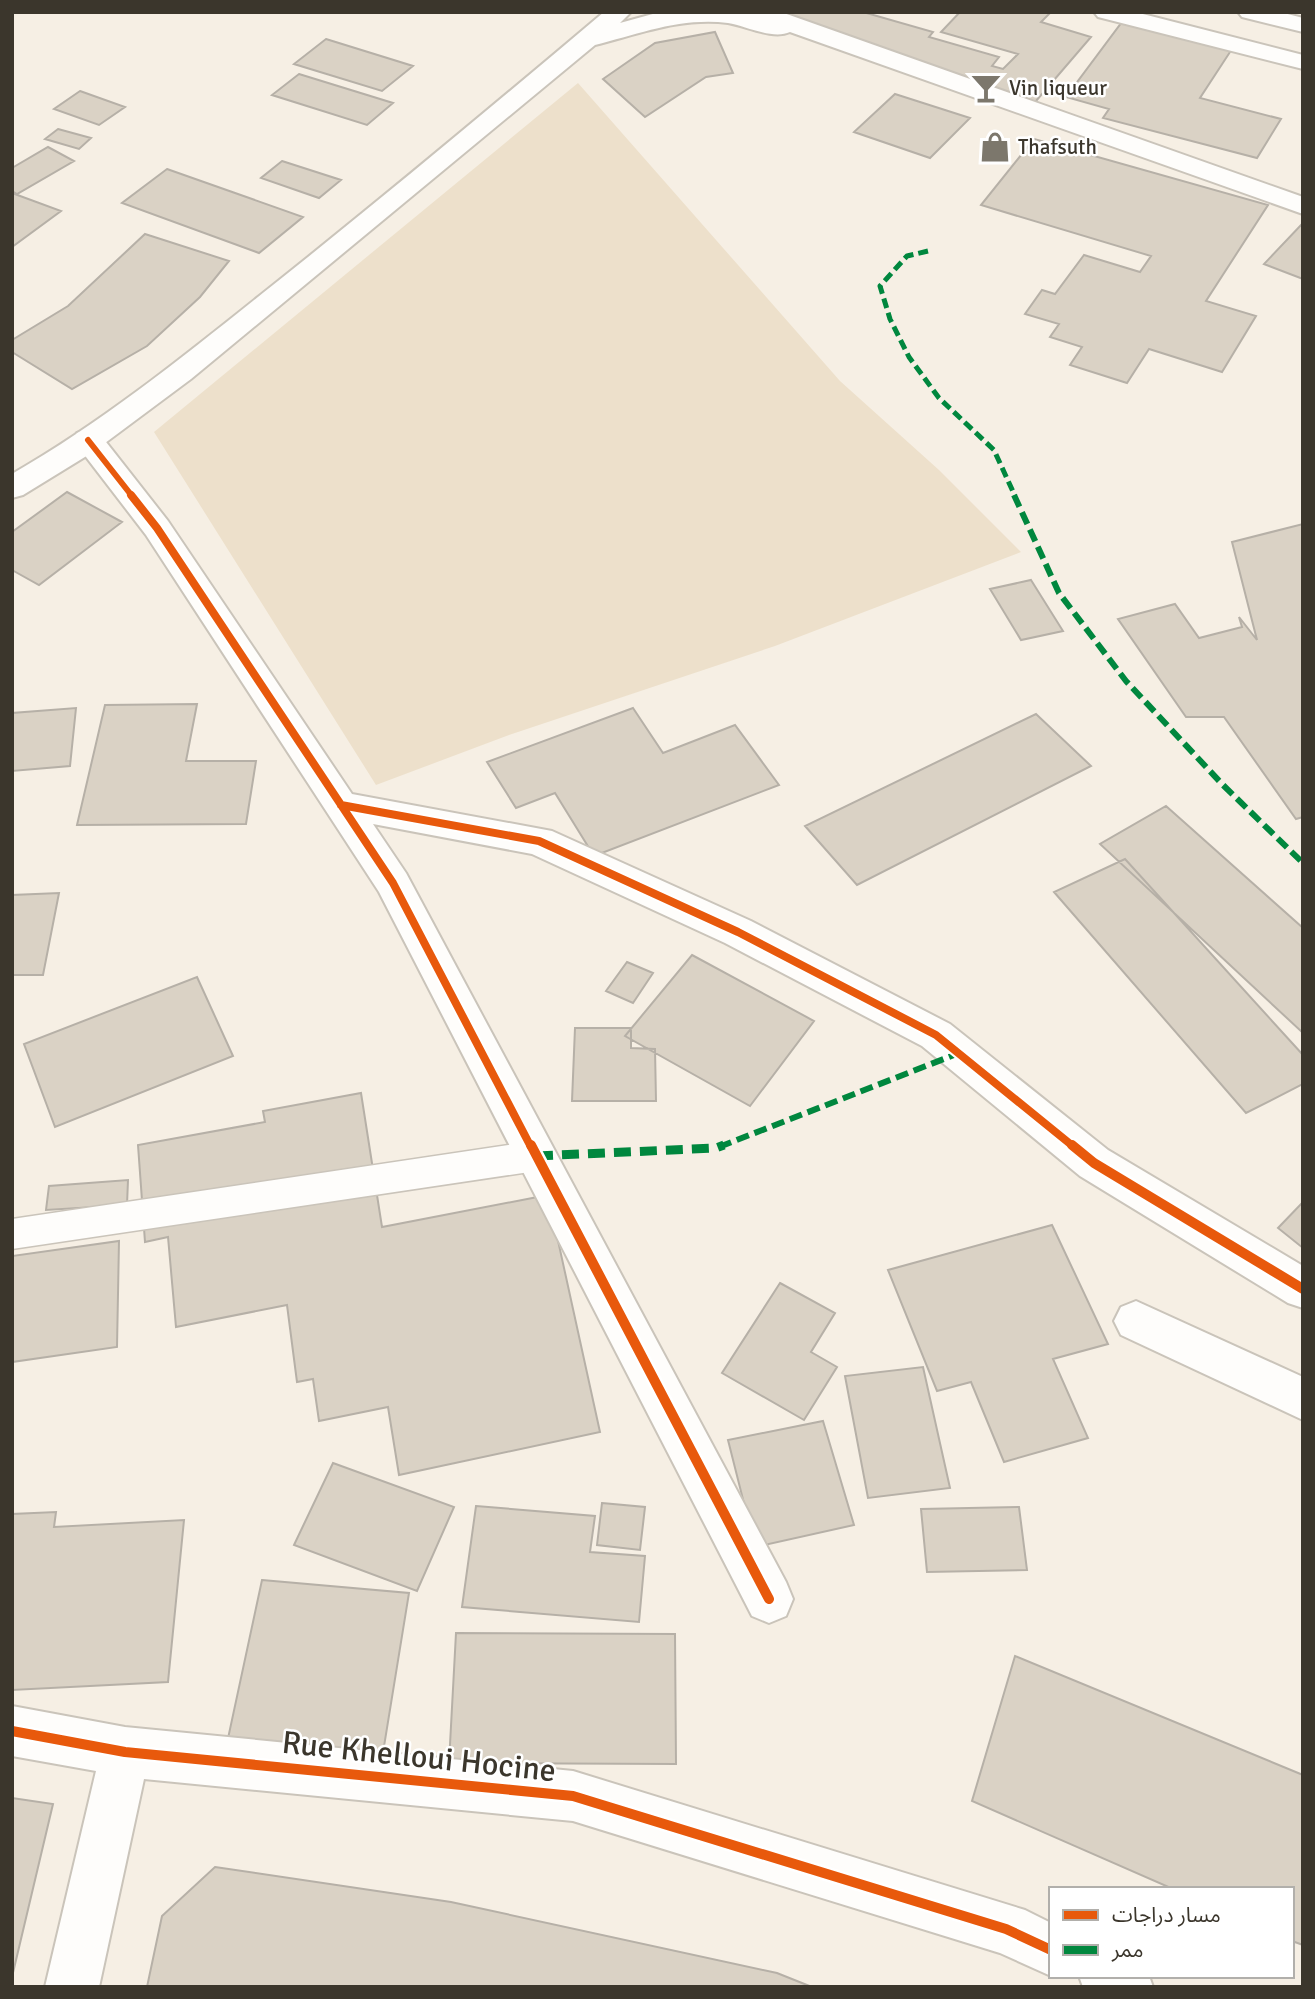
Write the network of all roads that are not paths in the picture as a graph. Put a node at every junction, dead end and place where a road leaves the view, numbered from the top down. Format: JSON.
{"nodes":[{"id":1,"x":619,"y":12,"type":"edge"},
{"id":2,"x":758,"y":12,"type":"edge"},
{"id":3,"x":1106,"y":12,"type":"edge"},
{"id":4,"x":1250,"y":12,"type":"edge"},
{"id":5,"x":1303,"y":25,"type":"edge"},
{"id":6,"x":814,"y":34,"type":"junction"},
{"id":7,"x":586,"y":40,"type":"junction"},
{"id":8,"x":1303,"y":62,"type":"edge"},
{"id":9,"x":1303,"y":206,"type":"edge"},
{"id":10,"x":88,"y":440,"type":"junction"},
{"id":11,"x":12,"y":488,"type":"edge"},
{"id":12,"x":341,"y":805,"type":"junction"},
{"id":13,"x":536,"y":1156,"type":"junction"},
{"id":14,"x":12,"y":1234,"type":"edge"},
{"id":15,"x":1303,"y":1289,"type":"edge"},
{"id":16,"x":1136,"y":1321,"type":"dead end"},
{"id":17,"x":1303,"y":1399,"type":"edge"},
{"id":18,"x":769,"y":1599,"type":"dead end"},
{"id":19,"x":12,"y":1731,"type":"edge"},
{"id":20,"x":125,"y":1752,"type":"junction"},
{"id":21,"x":1049,"y":1949,"type":"edge"},
{"id":22,"x":1109,"y":1978,"type":"edge"},
{"id":23,"x":72,"y":1987,"type":"edge"},
{"id":24,"x":1127,"y":1987,"type":"edge"}],
"edges":[{"from":1,"to":7,"type":"street"},
{"from":2,"to":6,"type":"street"},
{"from":3,"to":8,"type":"street"},
{"from":4,"to":5,"type":"street"},
{"from":6,"to":7,"type":"street"},
{"from":6,"to":9,"type":"street"},
{"from":7,"to":10,"type":"street"},
{"from":10,"to":11,"type":"street"},
{"from":10,"to":12,"type":"street"},
{"from":12,"to":13,"type":"street"},
{"from":12,"to":15,"type":"street"},
{"from":13,"to":14,"type":"lane"},
{"from":13,"to":18,"type":"street"},
{"from":16,"to":17,"type":"street"},
{"from":19,"to":20,"type":"street","name":"Rue Khelloui Hocine"},
{"from":20,"to":21,"type":"street","name":"Rue Khelloui Hocine"},
{"from":20,"to":23,"type":"street"},
{"from":22,"to":24,"type":"street"}]}
